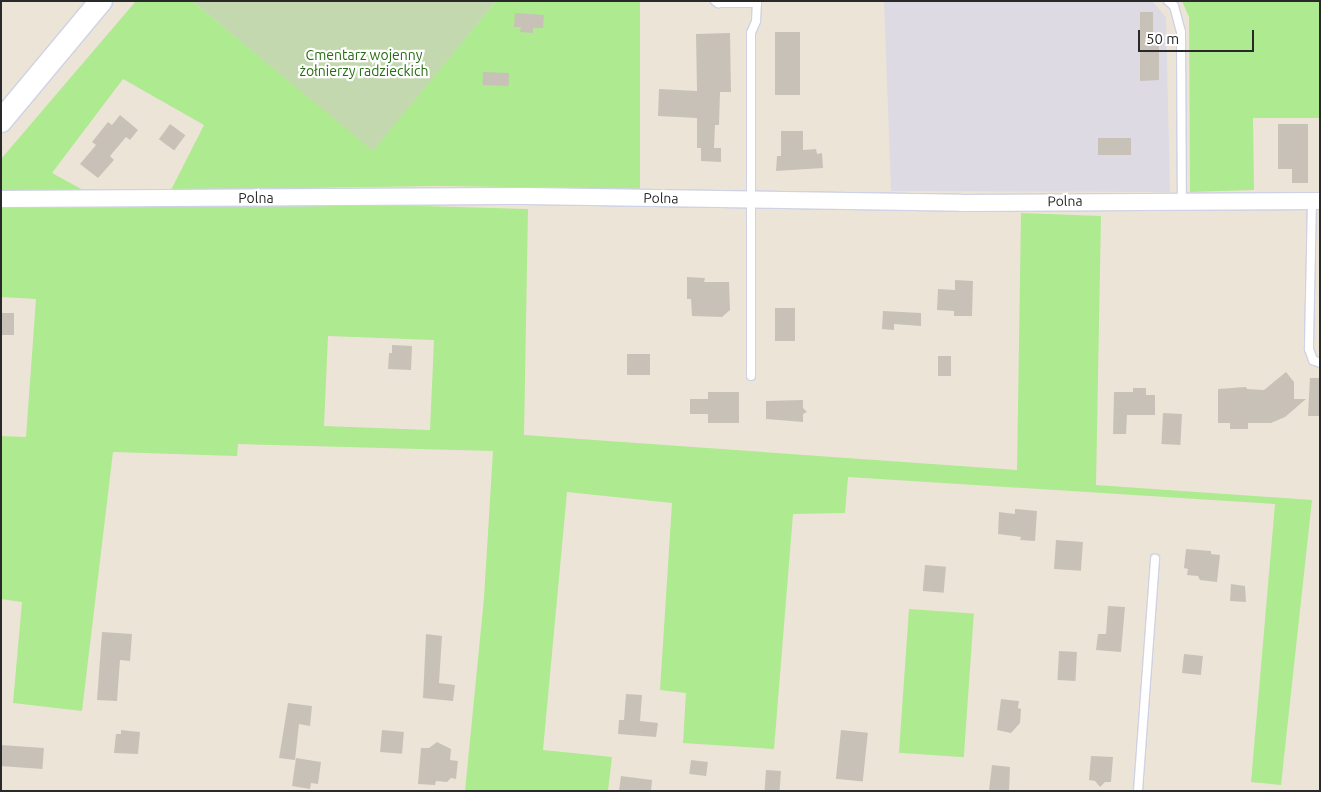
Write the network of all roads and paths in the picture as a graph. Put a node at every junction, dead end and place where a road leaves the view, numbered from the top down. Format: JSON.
{"nodes":[{"id":1,"x":101,"y":1,"type":"edge"},
{"id":2,"x":715,"y":1,"type":"edge"},
{"id":3,"x":1168,"y":1,"type":"edge"},
{"id":4,"x":757,"y":2,"type":"edge"},
{"id":5,"x":1,"y":122,"type":"edge"},
{"id":6,"x":1,"y":200,"type":"edge"},
{"id":7,"x":752,"y":200,"type":"junction"},
{"id":8,"x":1182,"y":200,"type":"junction"},
{"id":9,"x":1316,"y":201,"type":"edge"},
{"id":10,"x":1320,"y":363,"type":"edge"},
{"id":11,"x":750,"y":376,"type":"dead end"},
{"id":12,"x":1155,"y":559,"type":"dead end"},
{"id":13,"x":1138,"y":791,"type":"edge"}],
"edges":[{"from":1,"to":5,"type":"street"},
{"from":2,"to":4,"type":"lane"},
{"from":3,"to":8,"type":"lane"},
{"from":4,"to":7,"type":"lane"},
{"from":6,"to":7,"type":"street","name":"Polna"},
{"from":7,"to":8,"type":"street","name":"Polna"},
{"from":7,"to":11,"type":"lane"},
{"from":8,"to":9,"type":"street","name":"Polna"},
{"from":9,"to":10,"type":"lane"},
{"from":12,"to":13,"type":"lane"}]}
